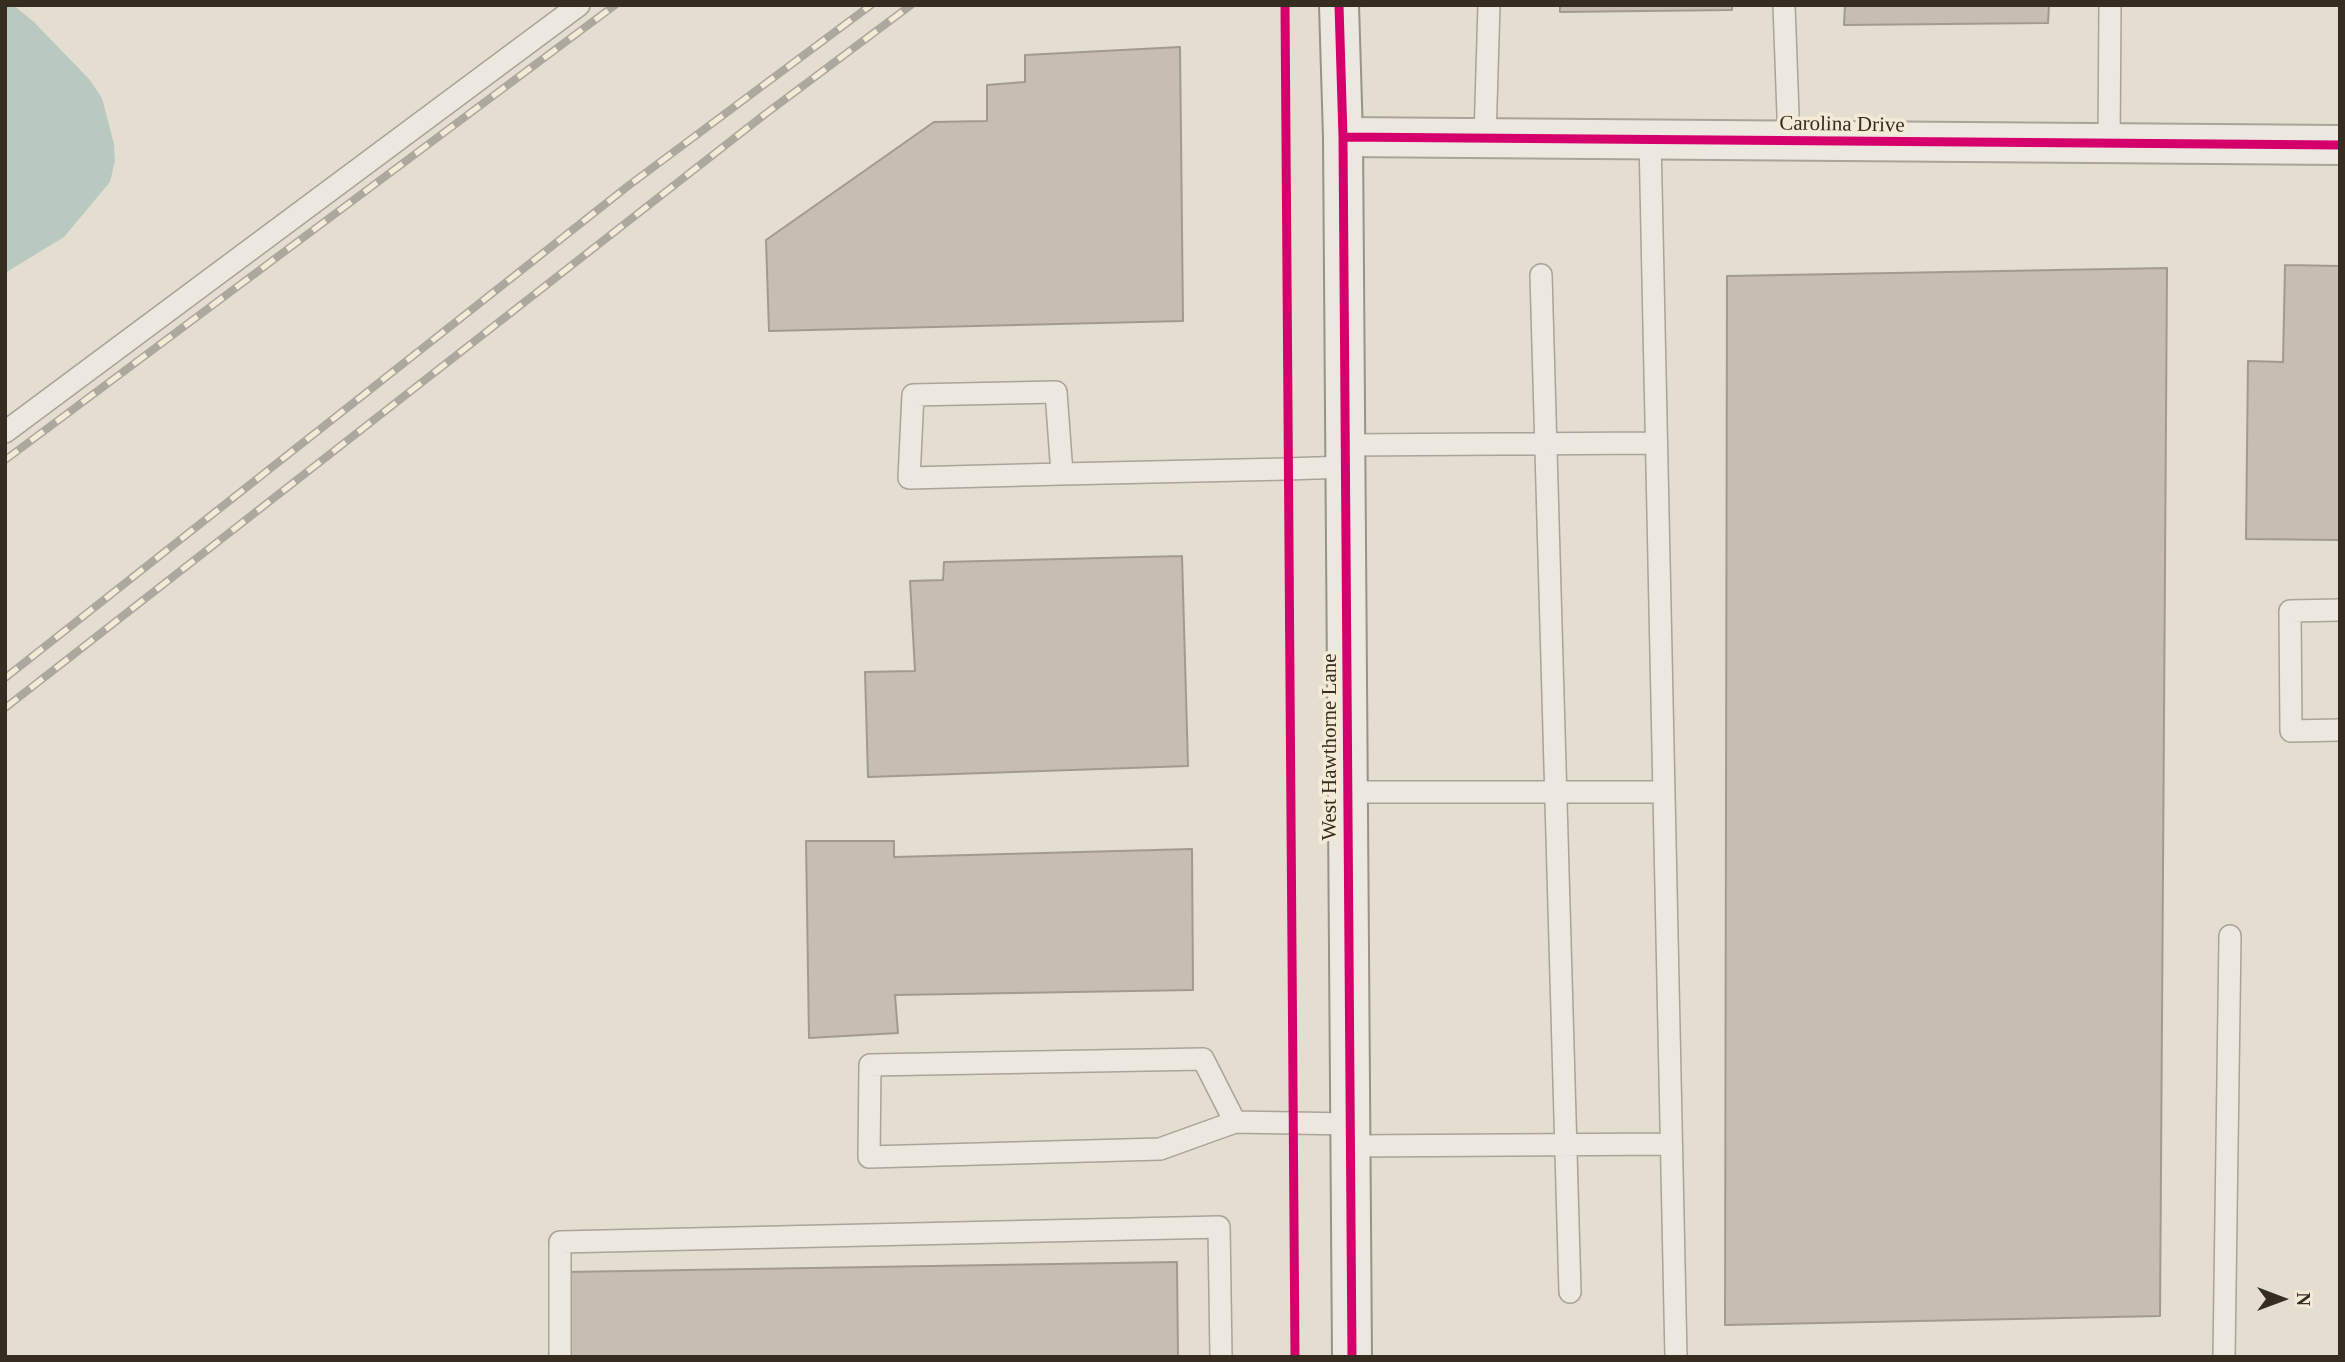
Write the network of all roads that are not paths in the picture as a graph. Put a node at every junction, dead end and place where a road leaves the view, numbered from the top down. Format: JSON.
{"nodes":[{"id":1,"x":579,"y":5,"type":"edge"},
{"id":2,"x":1489,"y":5,"type":"edge"},
{"id":3,"x":1784,"y":5,"type":"edge"},
{"id":4,"x":2110,"y":5,"type":"edge"},
{"id":5,"x":1340,"y":8,"type":"edge"},
{"id":6,"x":1343,"y":137,"type":"junction"},
{"id":7,"x":1485,"y":138,"type":"junction"},
{"id":8,"x":1650,"y":138,"type":"junction"},
{"id":9,"x":1789,"y":142,"type":"junction"},
{"id":10,"x":2109,"y":144,"type":"junction"},
{"id":11,"x":2340,"y":145,"type":"edge"},
{"id":12,"x":1541,"y":275,"type":"dead end"},
{"id":13,"x":5,"y":432,"type":"edge"},
{"id":14,"x":1546,"y":443,"type":"junction"},
{"id":15,"x":1656,"y":443,"type":"junction"},
{"id":16,"x":1346,"y":456,"type":"junction"},
{"id":17,"x":1062,"y":474,"type":"junction"},
{"id":18,"x":2340,"y":610,"type":"edge"},
{"id":19,"x":2340,"y":730,"type":"edge"},
{"id":20,"x":1348,"y":792,"type":"junction"},
{"id":21,"x":1555,"y":792,"type":"junction"},
{"id":22,"x":1664,"y":792,"type":"junction"},
{"id":23,"x":2230,"y":936,"type":"dead end"},
{"id":24,"x":1235,"y":1122,"type":"junction"},
{"id":25,"x":1350,"y":1135,"type":"junction"},
{"id":26,"x":1671,"y":1144,"type":"junction"},
{"id":27,"x":1565,"y":1145,"type":"junction"},
{"id":28,"x":1570,"y":1292,"type":"dead end"},
{"id":29,"x":560,"y":1357,"type":"edge"},
{"id":30,"x":1221,"y":1357,"type":"edge"},
{"id":31,"x":1352,"y":1357,"type":"edge"},
{"id":32,"x":1676,"y":1357,"type":"edge"},
{"id":33,"x":2224,"y":1357,"type":"edge"}],
"edges":[{"from":1,"to":13,"type":"lane"},
{"from":2,"to":7,"type":"lane"},
{"from":3,"to":9,"type":"lane"},
{"from":4,"to":10,"type":"lane"},
{"from":5,"to":6,"type":"street","name":"West Hawthorne Lane"},
{"from":6,"to":7,"type":"street","name":"Carolina Drive"},
{"from":6,"to":16,"type":"street","name":"West Hawthorne Lane"},
{"from":7,"to":8,"type":"street","name":"Carolina Drive"},
{"from":8,"to":9,"type":"street","name":"Carolina Drive"},
{"from":8,"to":15,"type":"lane"},
{"from":9,"to":10,"type":"street","name":"Carolina Drive"},
{"from":10,"to":11,"type":"street","name":"Carolina Drive"},
{"from":12,"to":14,"type":"lane"},
{"from":14,"to":15,"type":"lane"},
{"from":14,"to":16,"type":"lane"},
{"from":14,"to":21,"type":"lane"},
{"from":15,"to":22,"type":"lane"},
{"from":16,"to":17,"type":"lane"},
{"from":16,"to":20,"type":"street","name":"West Hawthorne Lane"},
{"from":17,"to":17,"type":"lane"},
{"from":18,"to":19,"type":"lane"},
{"from":20,"to":21,"type":"lane"},
{"from":20,"to":25,"type":"street","name":"West Hawthorne Lane"},
{"from":21,"to":22,"type":"lane"},
{"from":21,"to":27,"type":"lane"},
{"from":22,"to":26,"type":"lane"},
{"from":23,"to":33,"type":"lane"},
{"from":24,"to":24,"type":"lane"},
{"from":24,"to":25,"type":"lane"},
{"from":25,"to":27,"type":"lane"},
{"from":25,"to":31,"type":"street","name":"West Hawthorne Lane"},
{"from":26,"to":27,"type":"lane"},
{"from":26,"to":32,"type":"lane"},
{"from":27,"to":28,"type":"lane"},
{"from":29,"to":30,"type":"lane"}]}
